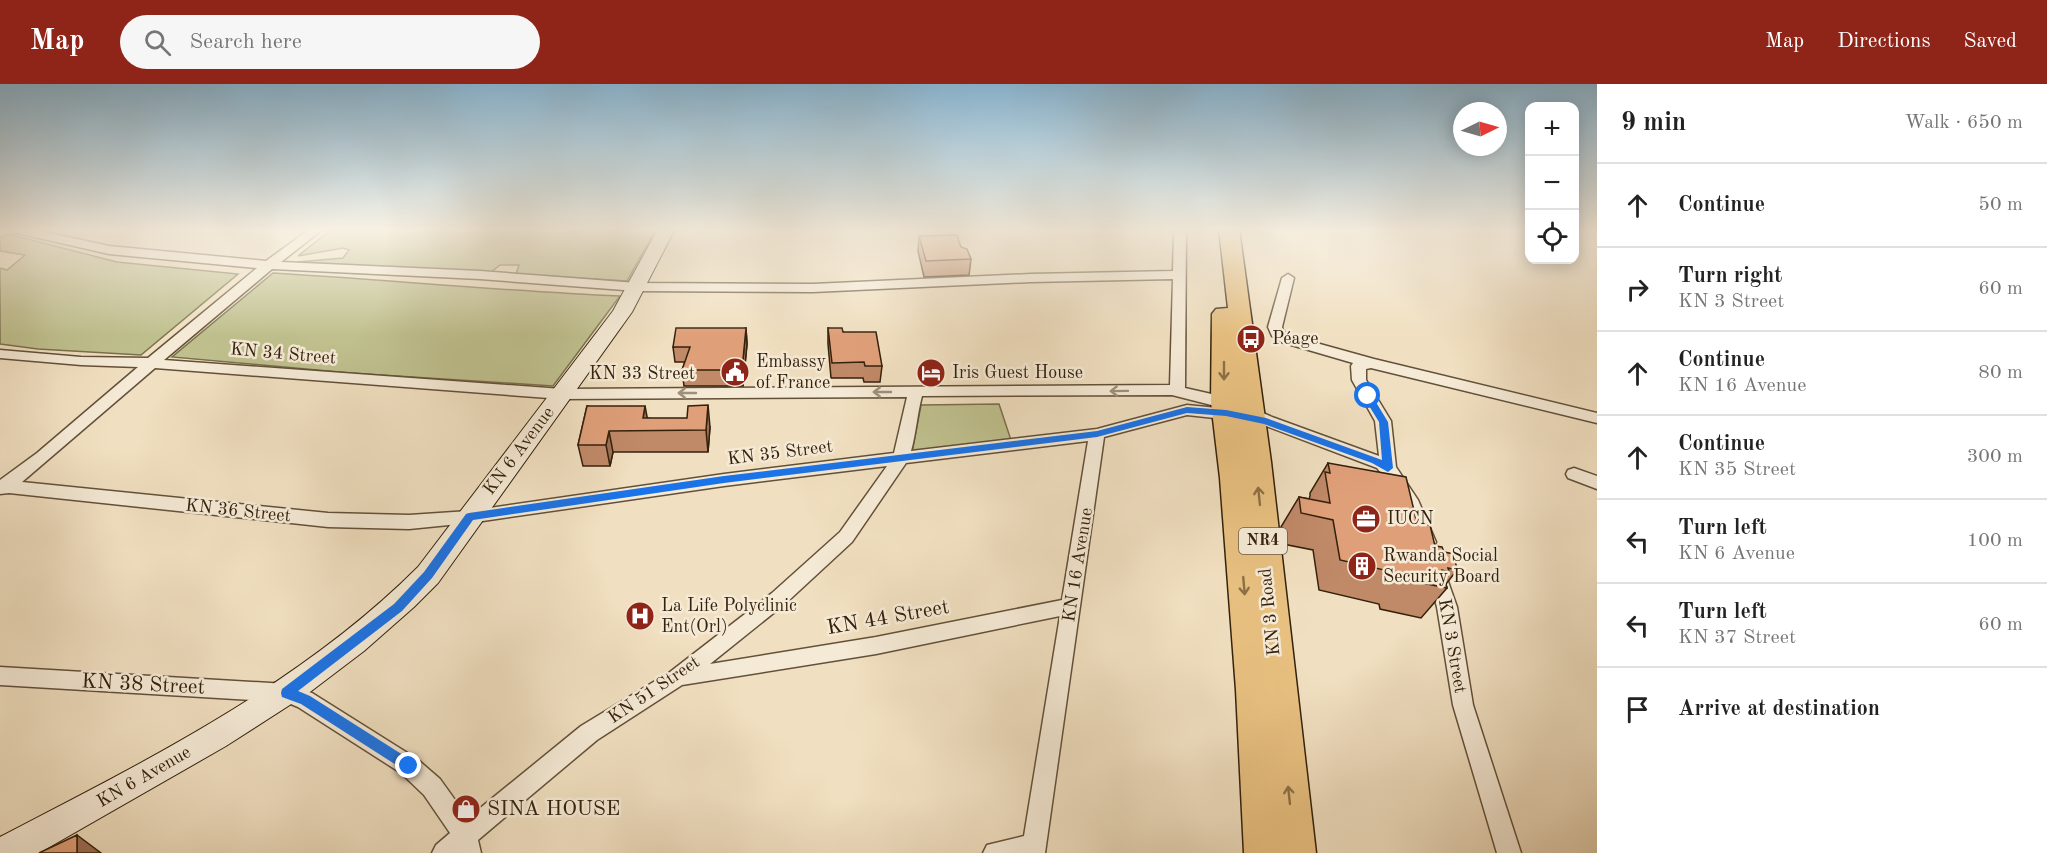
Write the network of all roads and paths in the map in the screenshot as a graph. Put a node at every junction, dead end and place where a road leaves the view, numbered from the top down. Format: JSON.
{"nodes":[{"id":1,"x":266,"y":265,"type":"joint"},
{"id":2,"x":648,"y":265,"type":"edge"},
{"id":3,"x":1178,"y":265,"type":"edge"},
{"id":4,"x":1219,"y":265,"type":"edge"},
{"id":5,"x":1235,"y":265,"type":"edge"},
{"id":6,"x":1178,"y":275,"type":"junction"},
{"id":7,"x":1288,"y":278,"type":"dead end"},
{"id":8,"x":637,"y":287,"type":"junction"},
{"id":9,"x":0,"y":354,"type":"edge"},
{"id":10,"x":150,"y":363,"type":"junction"},
{"id":11,"x":1371,"y":363,"type":"junction"},
{"id":12,"x":1177,"y":391,"type":"junction"},
{"id":13,"x":916,"y":392,"type":"junction"},
{"id":14,"x":562,"y":394,"type":"junction"},
{"id":15,"x":1244,"y":414,"type":"junction"},
{"id":16,"x":1597,"y":418,"type":"edge"},
{"id":17,"x":1097,"y":434,"type":"junction"},
{"id":18,"x":900,"y":459,"type":"junction"},
{"id":19,"x":1388,"y":468,"type":"junction"},
{"id":20,"x":1574,"y":474,"type":"dead end"},
{"id":21,"x":1597,"y":483,"type":"edge"},
{"id":22,"x":3,"y":488,"type":"edge"},
{"id":23,"x":469,"y":517,"type":"junction"},
{"id":24,"x":1071,"y":606,"type":"junction"},
{"id":25,"x":0,"y":676,"type":"edge"},
{"id":26,"x":677,"y":678,"type":"junction"},
{"id":27,"x":287,"y":693,"type":"junction"},
{"id":28,"x":468,"y":844,"type":"edge"},
{"id":29,"x":1033,"y":849,"type":"edge"},
{"id":30,"x":4,"y":853,"type":"edge"},
{"id":31,"x":444,"y":853,"type":"edge"},
{"id":32,"x":995,"y":853,"type":"edge"},
{"id":33,"x":1265,"y":853,"type":"edge"},
{"id":34,"x":1294,"y":853,"type":"edge"},
{"id":35,"x":1509,"y":853,"type":"edge"}],
"edges":[{"from":1,"to":8,"type":"street"},
{"from":1,"to":10,"type":"street"},
{"from":2,"to":8,"type":"main road","name":"KN 6 Avenue"},
{"from":3,"to":6,"type":"street"},
{"from":4,"to":15,"type":"highway","name":"KN 3 Road","number":"NR4","one_way":true},
{"from":5,"to":15,"type":"highway","name":"KN 3 Road","number":"NR4"},
{"from":6,"to":8,"type":"street"},
{"from":6,"to":12,"type":"street"},
{"from":7,"to":11,"type":"street"},
{"from":8,"to":14,"type":"main road","name":"KN 6 Avenue"},
{"from":9,"to":10,"type":"street","name":"KN 34 Street"},
{"from":10,"to":14,"type":"street","name":"KN 34 Street"},
{"from":10,"to":22,"type":"street"},
{"from":11,"to":16,"type":"street"},
{"from":11,"to":19,"type":"street"},
{"from":12,"to":13,"type":"street","name":"KN 33 Street","one_way":true},
{"from":12,"to":15,"type":"street","name":"KN 33 Street"},
{"from":13,"to":14,"type":"street","name":"KN 33 Street","one_way":true},
{"from":13,"to":18,"type":"street","name":"KN 51 Street"},
{"from":14,"to":23,"type":"main road","name":"KN 6 Avenue"},
{"from":15,"to":17,"type":"street"},
{"from":15,"to":19,"type":"street"},
{"from":15,"to":33,"type":"highway","name":"KN 3 Road","number":"NR4","one_way":true},
{"from":34,"to":15,"type":"highway","name":"KN 3 Road","number":"NR4","one_way":true},
{"from":17,"to":18,"type":"street","name":"KN 35 Street"},
{"from":17,"to":24,"type":"street","name":"KN 16 Avenue"},
{"from":18,"to":23,"type":"street","name":"KN 35 Street"},
{"from":18,"to":26,"type":"street","name":"KN 51 Street"},
{"from":19,"to":35,"type":"street","name":"KN 3 Street"},
{"from":20,"to":21,"type":"street"},
{"from":22,"to":23,"type":"street","name":"KN 36 Street"},
{"from":23,"to":27,"type":"main road","name":"KN 6 Avenue"},
{"from":24,"to":26,"type":"street","name":"KN 44 Street"},
{"from":24,"to":29,"type":"street","name":"KN 16 Avenue"},
{"from":25,"to":27,"type":"street","name":"KN 38 Street"},
{"from":26,"to":28,"type":"street","name":"KN 51 Street"},
{"from":27,"to":28,"type":"street"},
{"from":27,"to":30,"type":"main road","name":"KN 6 Avenue"},
{"from":28,"to":31,"type":"street","name":"KN 51 Street"},
{"from":29,"to":32,"type":"street"}]}
